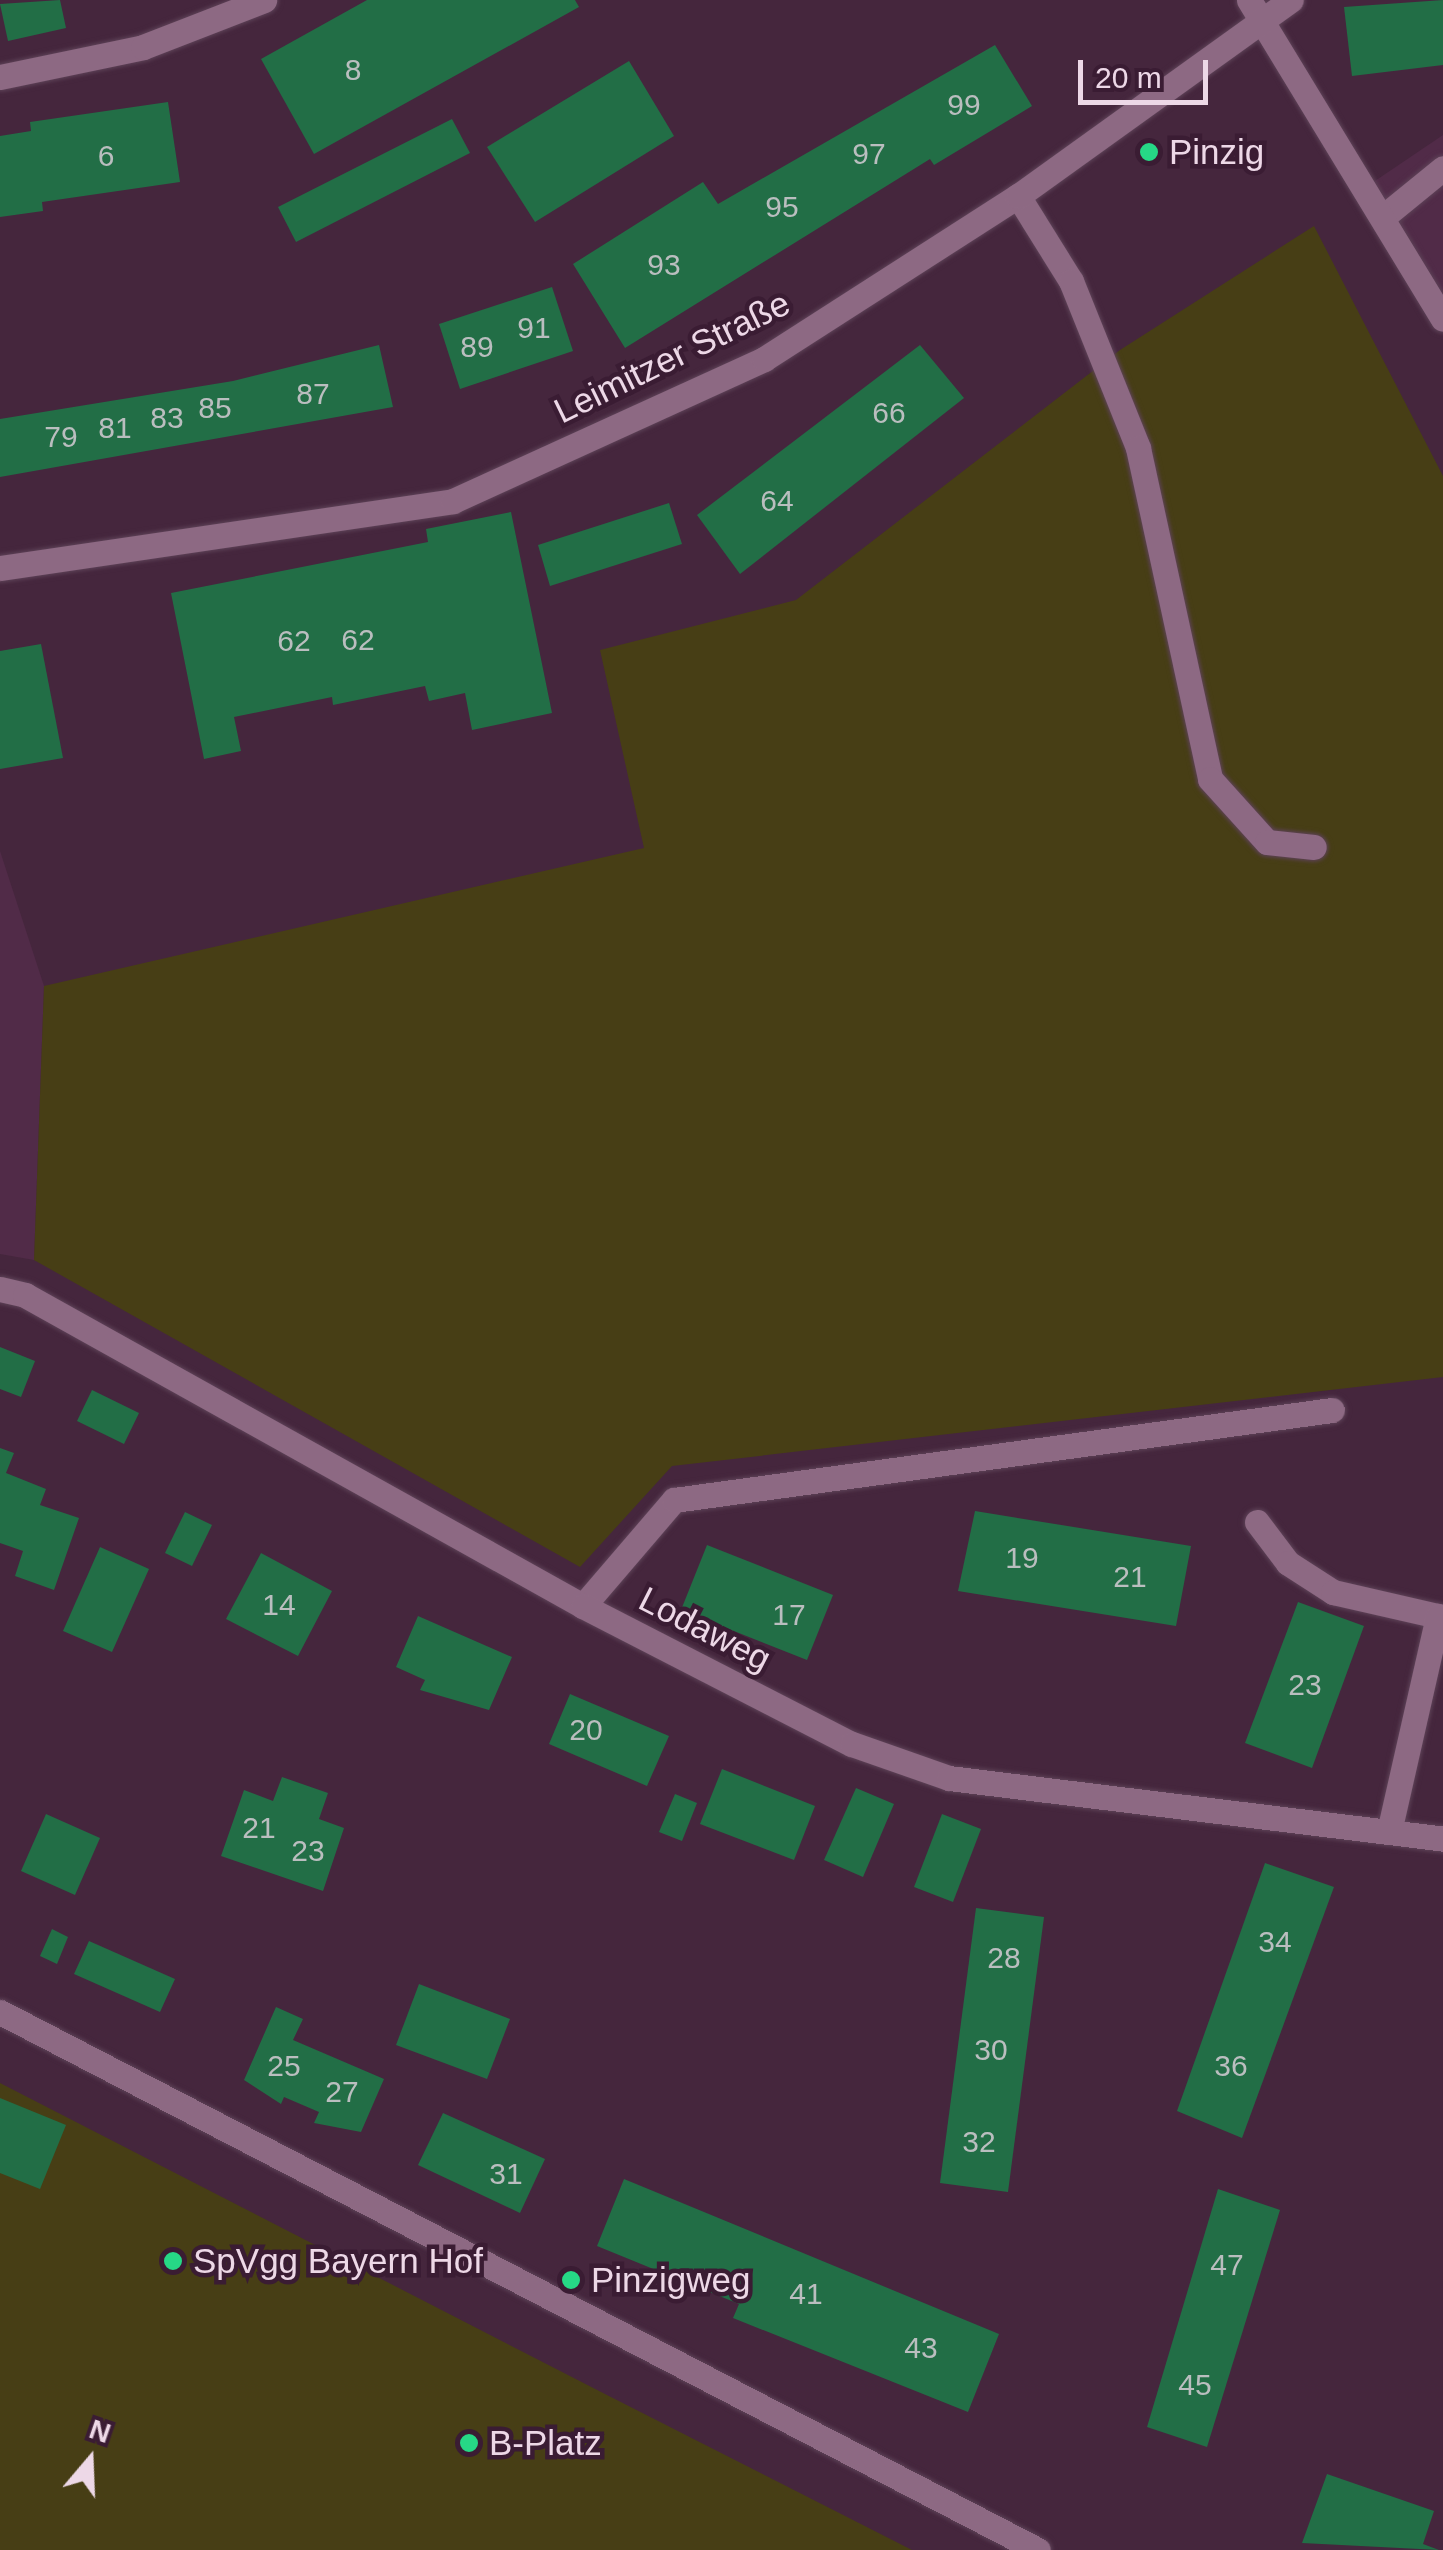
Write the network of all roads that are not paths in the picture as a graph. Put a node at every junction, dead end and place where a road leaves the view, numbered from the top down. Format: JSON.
{"nodes":[{"id":1,"x":264,"y":0,"type":"edge"},
{"id":2,"x":1290,"y":0,"type":"edge"},
{"id":3,"x":1257,"y":10,"type":"edge"},
{"id":4,"x":0,"y":77,"type":"edge"},
{"id":5,"x":1443,"y":168,"type":"edge"},
{"id":6,"x":1018,"y":196,"type":"junction"},
{"id":7,"x":1383,"y":217,"type":"junction"},
{"id":8,"x":1443,"y":319,"type":"edge"},
{"id":9,"x":0,"y":568,"type":"edge"},
{"id":10,"x":1314,"y":847,"type":"dead end"},
{"id":11,"x":0,"y":1289,"type":"edge"},
{"id":12,"x":1332,"y":1410,"type":"dead end"},
{"id":13,"x":1257,"y":1522,"type":"dead end"},
{"id":14,"x":583,"y":1606,"type":"junction"},
{"id":15,"x":1389,"y":1832,"type":"junction"},
{"id":16,"x":1443,"y":1839,"type":"edge"},
{"id":17,"x":0,"y":2012,"type":"edge"},
{"id":18,"x":1038,"y":2550,"type":"edge"}],
"edges":[{"from":1,"to":4,"type":"street"},
{"from":2,"to":3,"type":"street","name":"Leimitzer Straße"},
{"from":3,"to":6,"type":"street","name":"Leimitzer Straße"},
{"from":3,"to":7,"type":"street"},
{"from":5,"to":7,"type":"street"},
{"from":6,"to":9,"type":"street","name":"Leimitzer Straße"},
{"from":6,"to":10,"type":"street"},
{"from":7,"to":8,"type":"street"},
{"from":11,"to":14,"type":"street","name":"Lodaweg"},
{"from":12,"to":14,"type":"street"},
{"from":13,"to":15,"type":"street"},
{"from":14,"to":15,"type":"street","name":"Lodaweg"},
{"from":15,"to":16,"type":"street","name":"Lodaweg"},
{"from":17,"to":18,"type":"street"}]}
